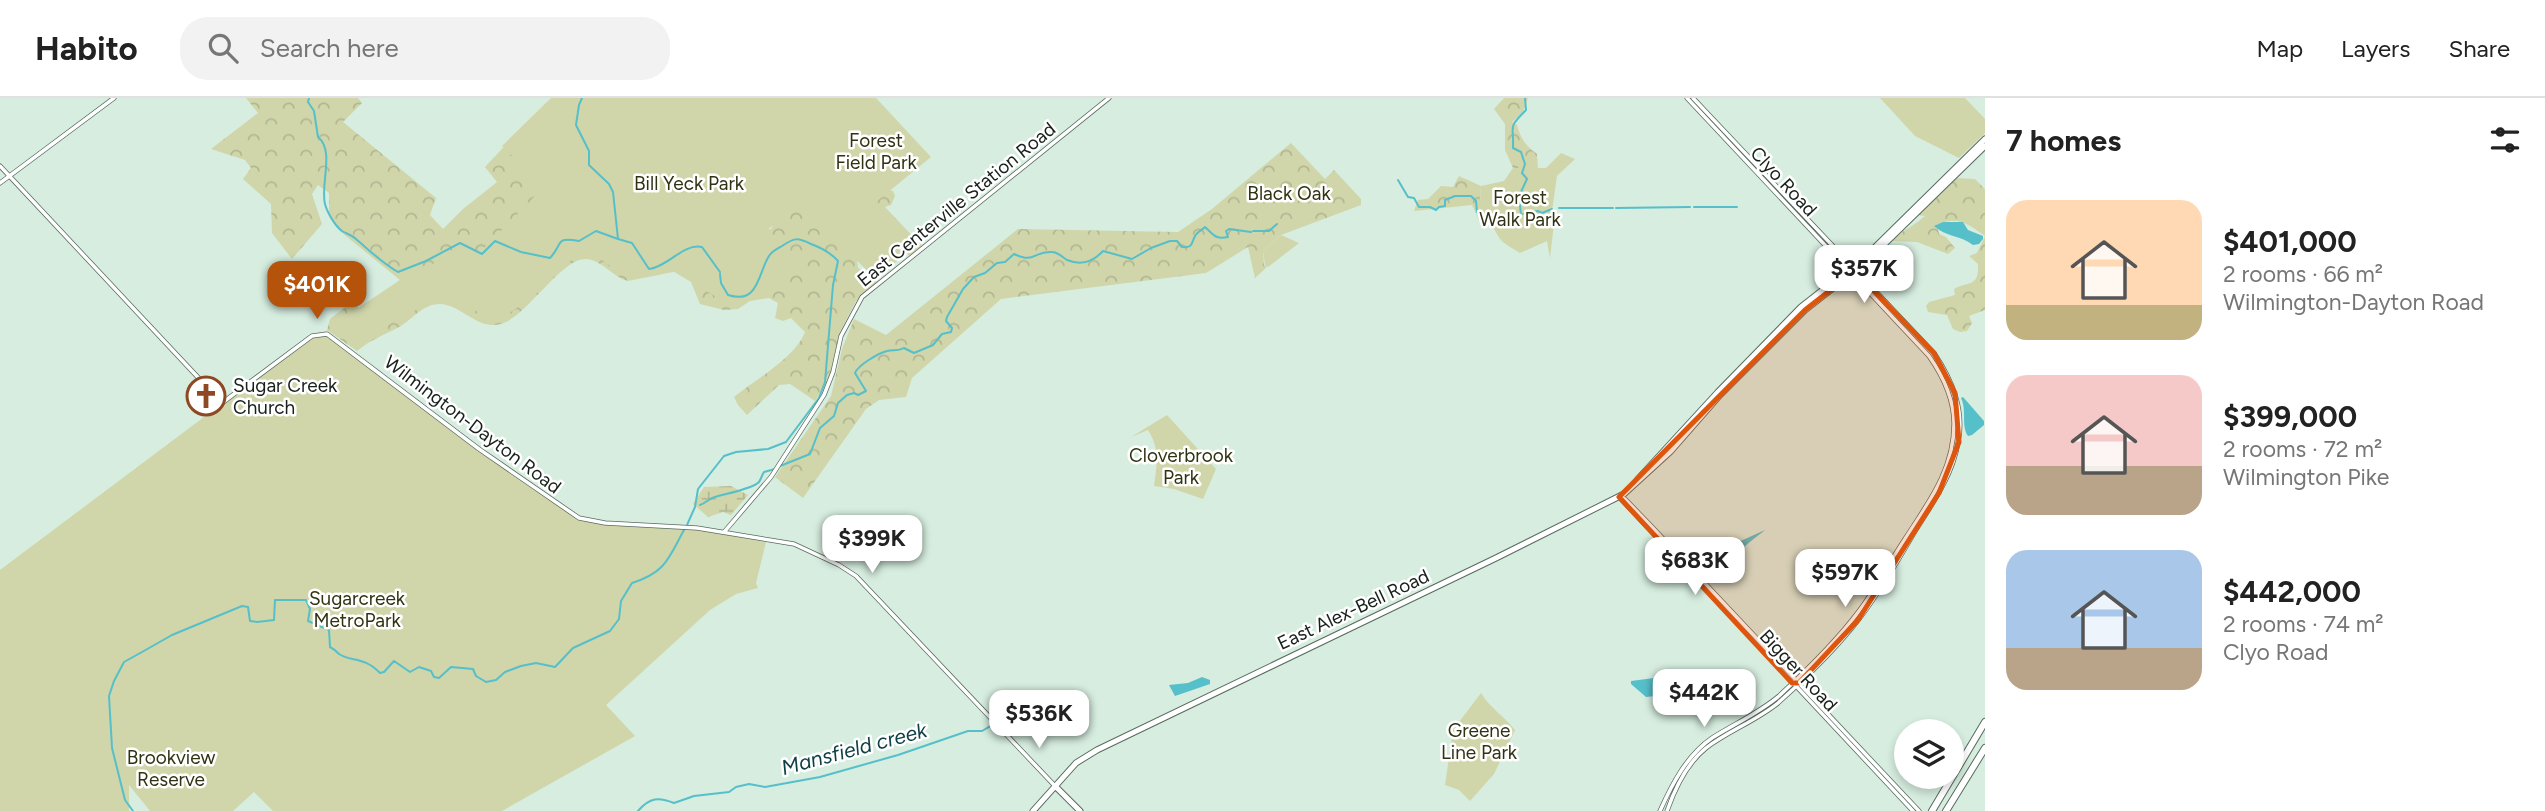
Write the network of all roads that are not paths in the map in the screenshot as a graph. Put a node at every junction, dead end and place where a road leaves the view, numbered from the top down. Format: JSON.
{"nodes":[{"id":1,"x":114,"y":98,"type":"edge"},
{"id":2,"x":1109,"y":98,"type":"edge"},
{"id":3,"x":1687,"y":98,"type":"edge"},
{"id":4,"x":1693,"y":98,"type":"edge"},
{"id":5,"x":1985,"y":139,"type":"edge"},
{"id":6,"x":1985,"y":146,"type":"edge"},
{"id":7,"x":0,"y":166,"type":"edge"},
{"id":8,"x":10,"y":176,"type":"junction"},
{"id":9,"x":0,"y":183,"type":"edge"},
{"id":10,"x":1895,"y":231,"type":"junction"},
{"id":11,"x":1852,"y":271,"type":"junction"},
{"id":12,"x":1619,"y":496,"type":"junction"},
{"id":13,"x":725,"y":531,"type":"junction"},
{"id":14,"x":1795,"y":683,"type":"junction"},
{"id":15,"x":1985,"y":722,"type":"edge"},
{"id":16,"x":1985,"y":748,"type":"edge"},
{"id":17,"x":1055,"y":786,"type":"junction"},
{"id":18,"x":1032,"y":811,"type":"edge"},
{"id":19,"x":1080,"y":811,"type":"edge"},
{"id":20,"x":1660,"y":811,"type":"edge"},
{"id":21,"x":1667,"y":811,"type":"edge"},
{"id":22,"x":1913,"y":811,"type":"edge"},
{"id":23,"x":1919,"y":811,"type":"edge"},
{"id":24,"x":1932,"y":811,"type":"edge"},
{"id":25,"x":1946,"y":811,"type":"edge"}],
"edges":[{"from":1,"to":8,"type":"street"},
{"from":2,"to":13,"type":"street","name":"East Centerville Station Road"},
{"from":3,"to":11,"type":"street","name":"Clyo Road"},
{"from":4,"to":11,"type":"street","name":"Clyo Road"},
{"from":5,"to":10,"type":"main road"},
{"from":6,"to":10,"type":"main road"},
{"from":7,"to":8,"type":"street","name":"Wilmington-Dayton Road"},
{"from":8,"to":9,"type":"street"},
{"from":8,"to":13,"type":"street","name":"Wilmington-Dayton Road"},
{"from":10,"to":11,"type":"main road","name":"East Alex-Bell Road"},
{"from":11,"to":12,"type":"main road","name":"East Alex-Bell Road"},
{"from":11,"to":14,"type":"street","name":"Clyo Road"},
{"from":12,"to":14,"type":"street","name":"Bigger Road"},
{"from":12,"to":17,"type":"main road","name":"East Alex-Bell Road"},
{"from":13,"to":17,"type":"street","name":"Wilmington-Dayton Road"},
{"from":14,"to":20,"type":"street","name":"Clyo Road"},
{"from":14,"to":21,"type":"street","name":"Clyo Road"},
{"from":14,"to":22,"type":"street","name":"Bigger Road"},
{"from":14,"to":23,"type":"street","name":"Bigger Road"},
{"from":15,"to":24,"type":"highway"},
{"from":16,"to":25,"type":"highway"},
{"from":17,"to":18,"type":"main road"},
{"from":17,"to":19,"type":"main road"}]}
